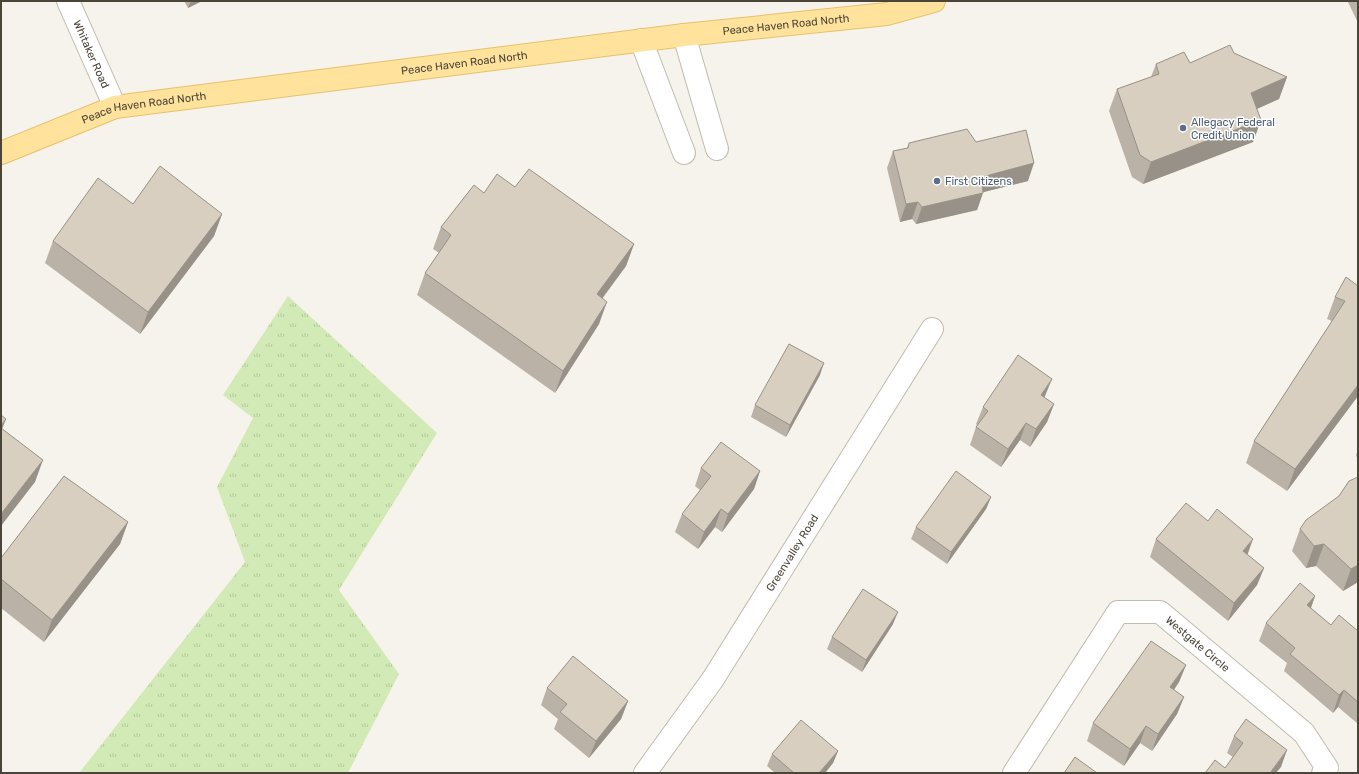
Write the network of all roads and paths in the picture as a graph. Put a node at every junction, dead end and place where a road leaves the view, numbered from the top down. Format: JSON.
{"nodes":[{"id":1,"x":68,"y":1,"type":"edge"},
{"id":2,"x":934,"y":1,"type":"edge"},
{"id":3,"x":684,"y":35,"type":"junction"},
{"id":4,"x":641,"y":40,"type":"junction"},
{"id":5,"x":115,"y":107,"type":"junction"},
{"id":6,"x":717,"y":150,"type":"dead end"},
{"id":7,"x":1,"y":153,"type":"edge"},
{"id":8,"x":684,"y":153,"type":"dead end"},
{"id":9,"x":932,"y":329,"type":"dead end"},
{"id":10,"x":645,"y":773,"type":"edge"},
{"id":11,"x":1014,"y":773,"type":"edge"},
{"id":12,"x":1323,"y":773,"type":"edge"}],
"edges":[{"from":1,"to":5,"type":"street","name":"Whitaker Road"},
{"from":2,"to":3,"type":"main road","name":"Peace Haven Road North"},
{"from":3,"to":4,"type":"main road","name":"Peace Haven Road North"},
{"from":3,"to":6,"type":"street"},
{"from":4,"to":5,"type":"main road","name":"Peace Haven Road North"},
{"from":4,"to":8,"type":"street"},
{"from":5,"to":7,"type":"main road","name":"Peace Haven Road North"},
{"from":9,"to":10,"type":"street","name":"Greenvalley Road"},
{"from":11,"to":12,"type":"street","name":"Westgate Circle"}]}
